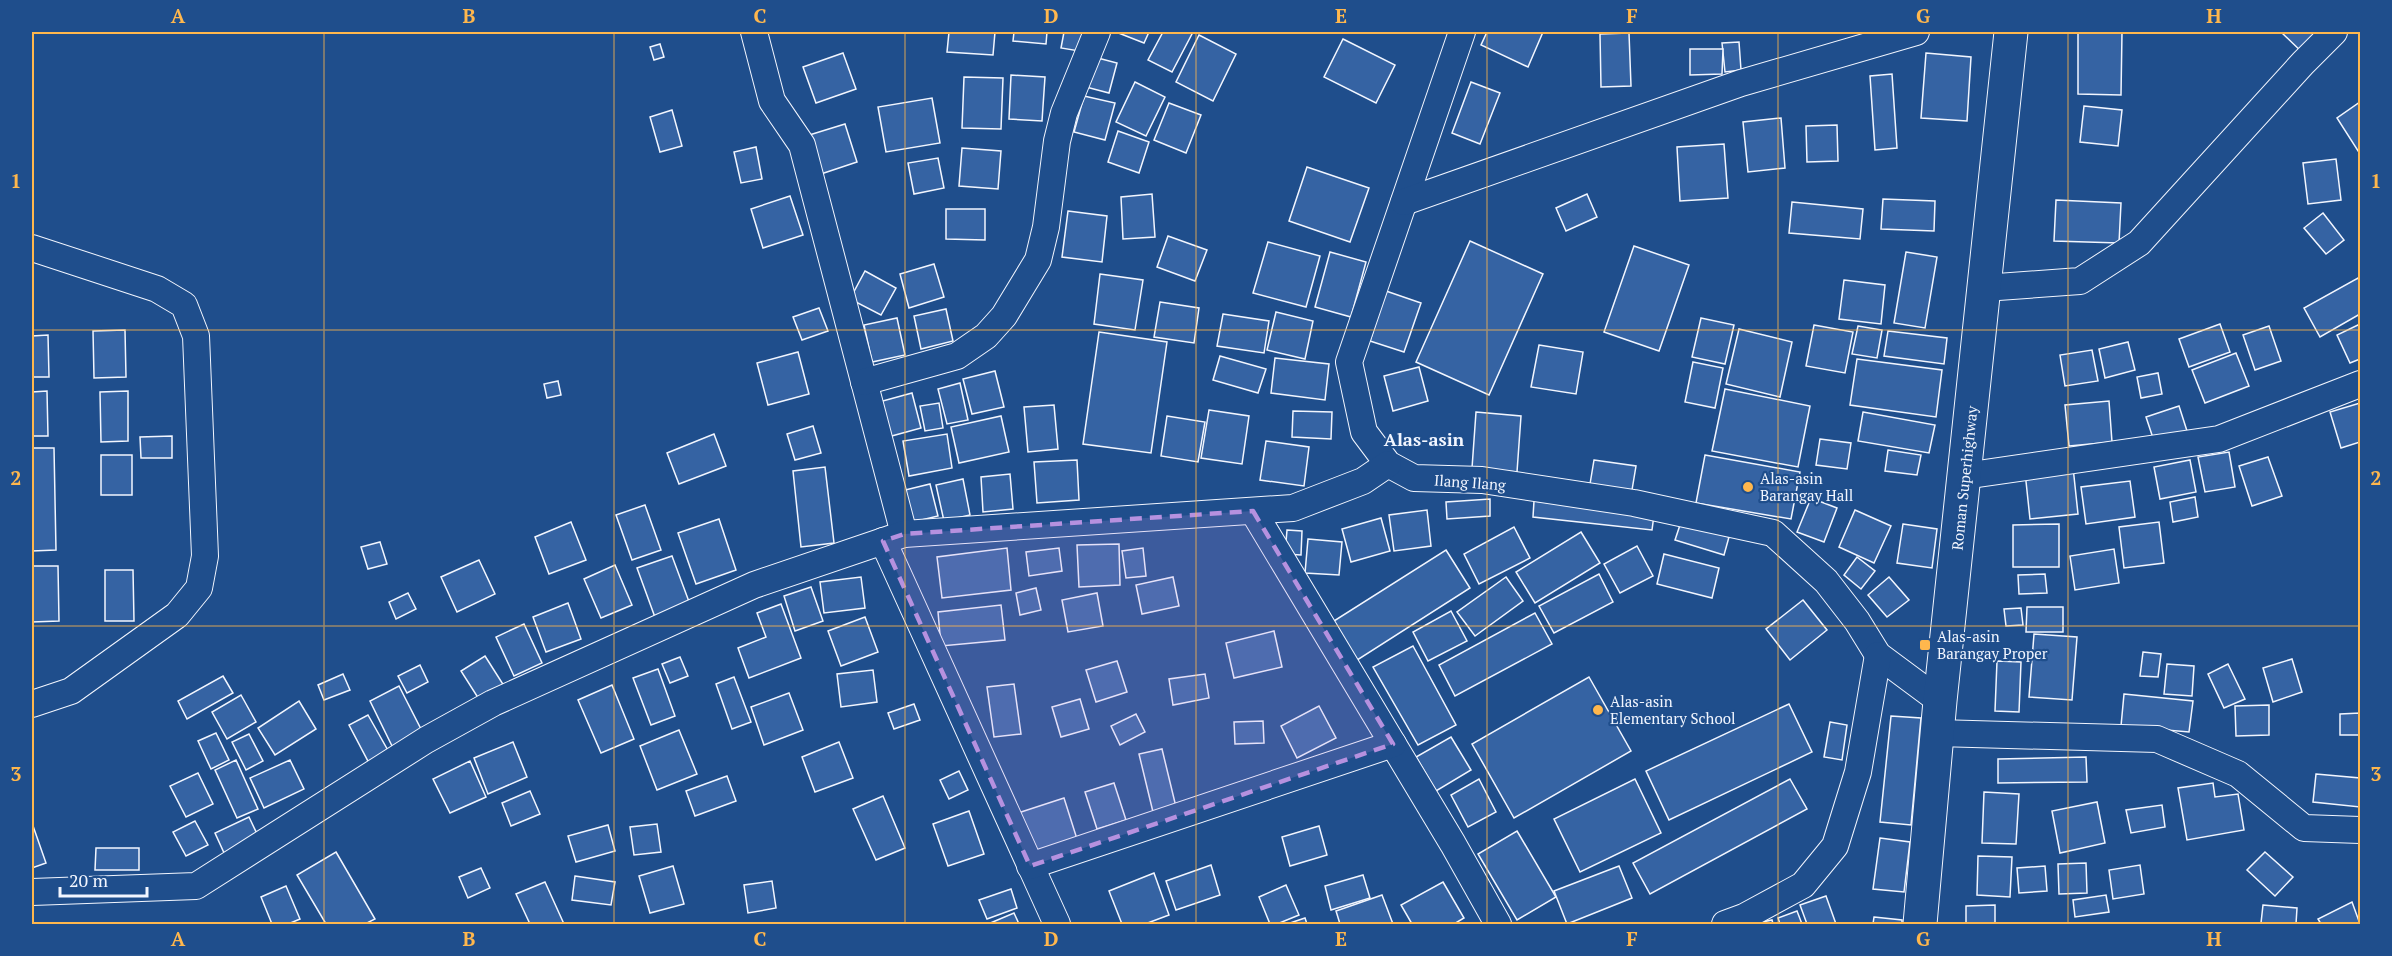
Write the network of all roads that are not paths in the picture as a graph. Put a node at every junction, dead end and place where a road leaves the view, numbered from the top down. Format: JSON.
{"nodes":[{"id":1,"x":754,"y":32,"type":"edge"},
{"id":2,"x":1097,"y":32,"type":"edge"},
{"id":3,"x":1462,"y":32,"type":"edge"},
{"id":4,"x":1916,"y":32,"type":"edge"},
{"id":5,"x":2011,"y":32,"type":"edge"},
{"id":6,"x":2334,"y":32,"type":"edge"},
{"id":7,"x":1404,"y":202,"type":"junction"},
{"id":8,"x":32,"y":248,"type":"edge"},
{"id":9,"x":1984,"y":288,"type":"junction"},
{"id":10,"x":864,"y":382,"type":"junction"},
{"id":11,"x":2361,"y":384,"type":"edge"},
{"id":12,"x":1388,"y":464,"type":"junction"},
{"id":13,"x":1964,"y":476,"type":"junction"},
{"id":14,"x":1253,"y":511,"type":"junction"},
{"id":15,"x":894,"y":537,"type":"junction"},
{"id":16,"x":1878,"y":656,"type":"junction"},
{"id":17,"x":1940,"y":701,"type":"junction"},
{"id":18,"x":32,"y":704,"type":"edge"},
{"id":19,"x":1937,"y":733,"type":"junction"},
{"id":20,"x":1393,"y":744,"type":"junction"},
{"id":21,"x":2361,"y":830,"type":"edge"},
{"id":22,"x":1030,"y":866,"type":"junction"},
{"id":23,"x":32,"y":892,"type":"edge"},
{"id":24,"x":1056,"y":924,"type":"edge"},
{"id":25,"x":1498,"y":924,"type":"edge"},
{"id":26,"x":1725,"y":924,"type":"edge"},
{"id":27,"x":1920,"y":924,"type":"edge"}],
"edges":[{"from":1,"to":10,"type":"street"},
{"from":2,"to":10,"type":"street"},
{"from":3,"to":7,"type":"street","name":"Ilang Ilang"},
{"from":4,"to":7,"type":"street"},
{"from":5,"to":9,"type":"main road","name":"Roman Superhighway"},
{"from":6,"to":9,"type":"street"},
{"from":7,"to":12,"type":"street","name":"Ilang Ilang"},
{"from":8,"to":18,"type":"street"},
{"from":9,"to":13,"type":"main road","name":"Roman Superhighway"},
{"from":10,"to":15,"type":"street"},
{"from":11,"to":13,"type":"street"},
{"from":12,"to":14,"type":"street"},
{"from":12,"to":16,"type":"street","name":"Ilang Ilang"},
{"from":13,"to":17,"type":"main road","name":"Roman Superhighway"},
{"from":14,"to":15,"type":"street"},
{"from":14,"to":20,"type":"street"},
{"from":15,"to":22,"type":"street"},
{"from":15,"to":23,"type":"street"},
{"from":16,"to":17,"type":"street","name":"Ilang Ilang"},
{"from":16,"to":26,"type":"street"},
{"from":17,"to":19,"type":"main road","name":"Roman Superhighway"},
{"from":19,"to":21,"type":"street"},
{"from":19,"to":27,"type":"main road","name":"Roman Superhighway"},
{"from":20,"to":22,"type":"street"},
{"from":20,"to":25,"type":"street"},
{"from":22,"to":24,"type":"street"}]}
